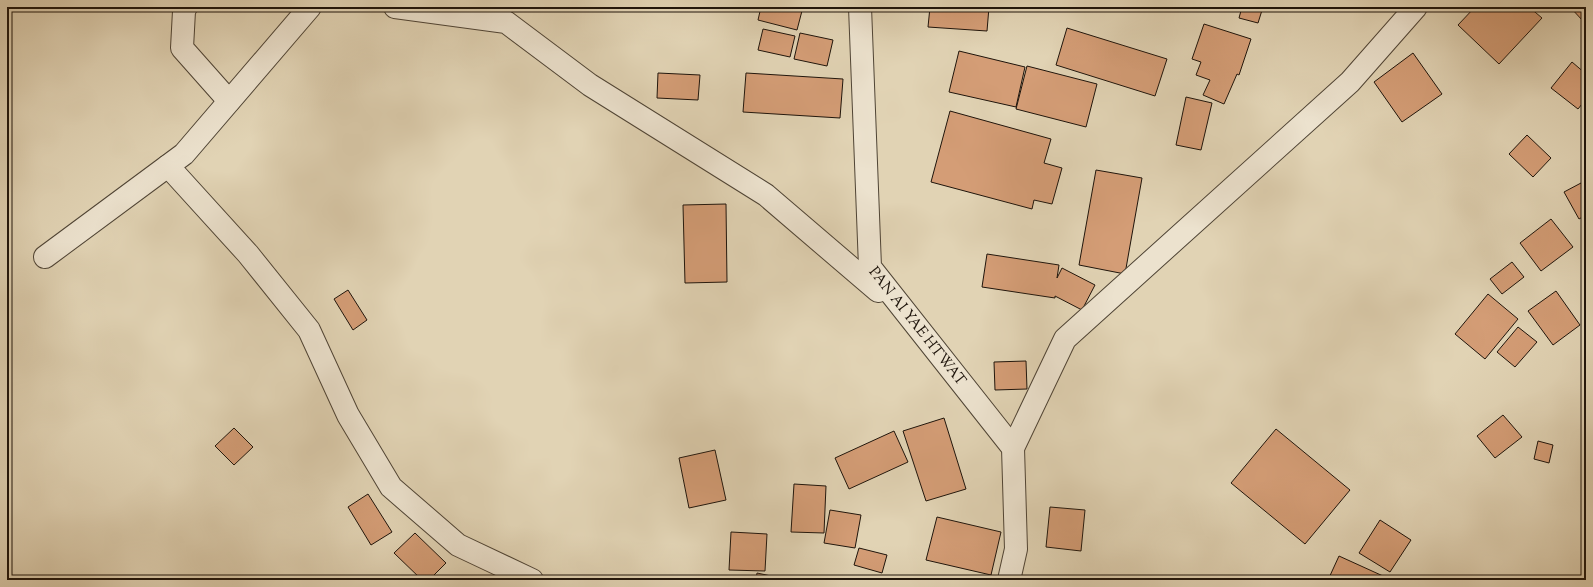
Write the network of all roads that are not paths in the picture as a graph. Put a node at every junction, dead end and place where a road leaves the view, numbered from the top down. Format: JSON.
{"nodes":[{"id":1,"x":186,"y":7,"type":"edge"},
{"id":2,"x":310,"y":7,"type":"edge"},
{"id":3,"x":395,"y":7,"type":"edge"},
{"id":4,"x":860,"y":7,"type":"edge"},
{"id":5,"x":1416,"y":7,"type":"edge"},
{"id":6,"x":229,"y":101,"type":"junction"},
{"id":7,"x":168,"y":166,"type":"junction"},
{"id":8,"x":45,"y":257,"type":"dead end"},
{"id":9,"x":908,"y":316,"type":"junction"},
{"id":10,"x":1013,"y":448,"type":"junction"},
{"id":11,"x":532,"y":580,"type":"edge"},
{"id":12,"x":1008,"y":580,"type":"edge"}],
"edges":[{"from":1,"to":6,"type":"street"},
{"from":2,"to":6,"type":"street"},
{"from":3,"to":9,"type":"street"},
{"from":4,"to":9,"type":"street","name":"PAN AI YAE HTWAT"},
{"from":5,"to":10,"type":"street"},
{"from":6,"to":7,"type":"street"},
{"from":7,"to":8,"type":"street"},
{"from":7,"to":11,"type":"street"},
{"from":9,"to":10,"type":"street","name":"PAN AI YAE HTWAT"},
{"from":10,"to":12,"type":"street"}]}
